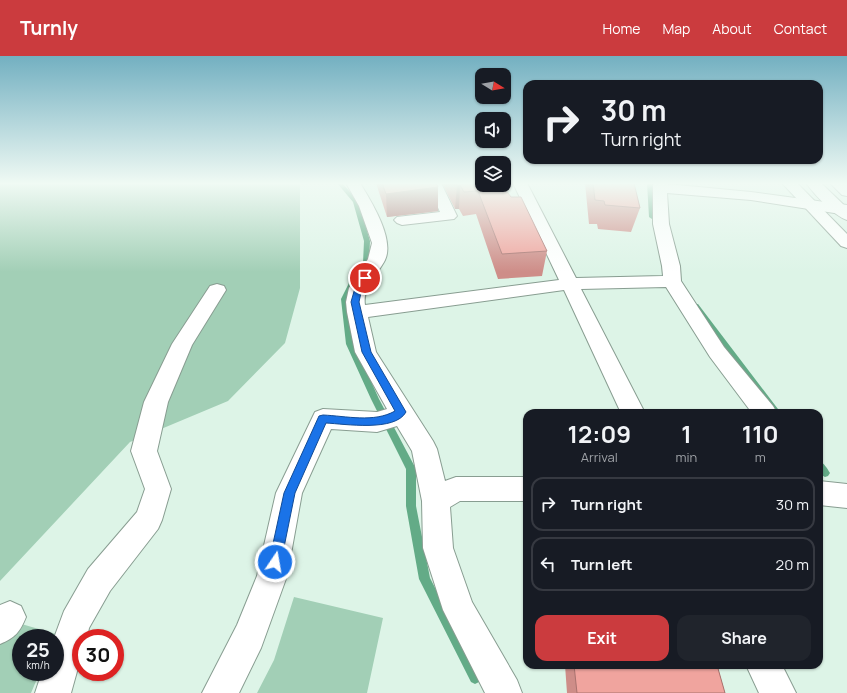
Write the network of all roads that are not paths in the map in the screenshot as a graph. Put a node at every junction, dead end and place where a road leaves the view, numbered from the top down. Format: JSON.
{"nodes":[{"id":1,"x":369,"y":213,"type":"edge"},
{"id":2,"x":448,"y":213,"type":"edge"},
{"id":3,"x":534,"y":213,"type":"edge"},
{"id":4,"x":661,"y":213,"type":"edge"},
{"id":5,"x":818,"y":213,"type":"edge"},
{"id":6,"x":402,"y":220,"type":"edge"},
{"id":7,"x":847,"y":243,"type":"edge"},
{"id":8,"x":672,"y":281,"type":"junction"},
{"id":9,"x":569,"y":284,"type":"junction"},
{"id":10,"x":217,"y":290,"type":"dead end"},
{"id":11,"x":357,"y":312,"type":"junction"},
{"id":12,"x":631,"y":409,"type":"edge"},
{"id":13,"x":762,"y":409,"type":"edge"},
{"id":14,"x":389,"y":418,"type":"junction"},
{"id":15,"x":523,"y":489,"type":"edge"},
{"id":16,"x":436,"y":501,"type":"junction"},
{"id":17,"x":765,"y":669,"type":"edge"},
{"id":18,"x":53,"y":693,"type":"edge"},
{"id":19,"x":220,"y":693,"type":"edge"},
{"id":20,"x":504,"y":693,"type":"edge"},
{"id":21,"x":778,"y":693,"type":"edge"}],
"edges":[{"from":1,"to":11,"type":"main road"},
{"from":2,"to":6,"type":"main road"},
{"from":3,"to":9,"type":"main road"},
{"from":4,"to":8,"type":"main road"},
{"from":5,"to":7,"type":"main road"},
{"from":8,"to":9,"type":"main road"},
{"from":8,"to":13,"type":"main road"},
{"from":9,"to":11,"type":"main road"},
{"from":9,"to":12,"type":"main road"},
{"from":10,"to":18,"type":"main road"},
{"from":11,"to":14,"type":"main road"},
{"from":14,"to":16,"type":"main road"},
{"from":14,"to":19,"type":"main road"},
{"from":15,"to":16,"type":"main road"},
{"from":16,"to":20,"type":"main road"},
{"from":17,"to":21,"type":"main road"}]}
